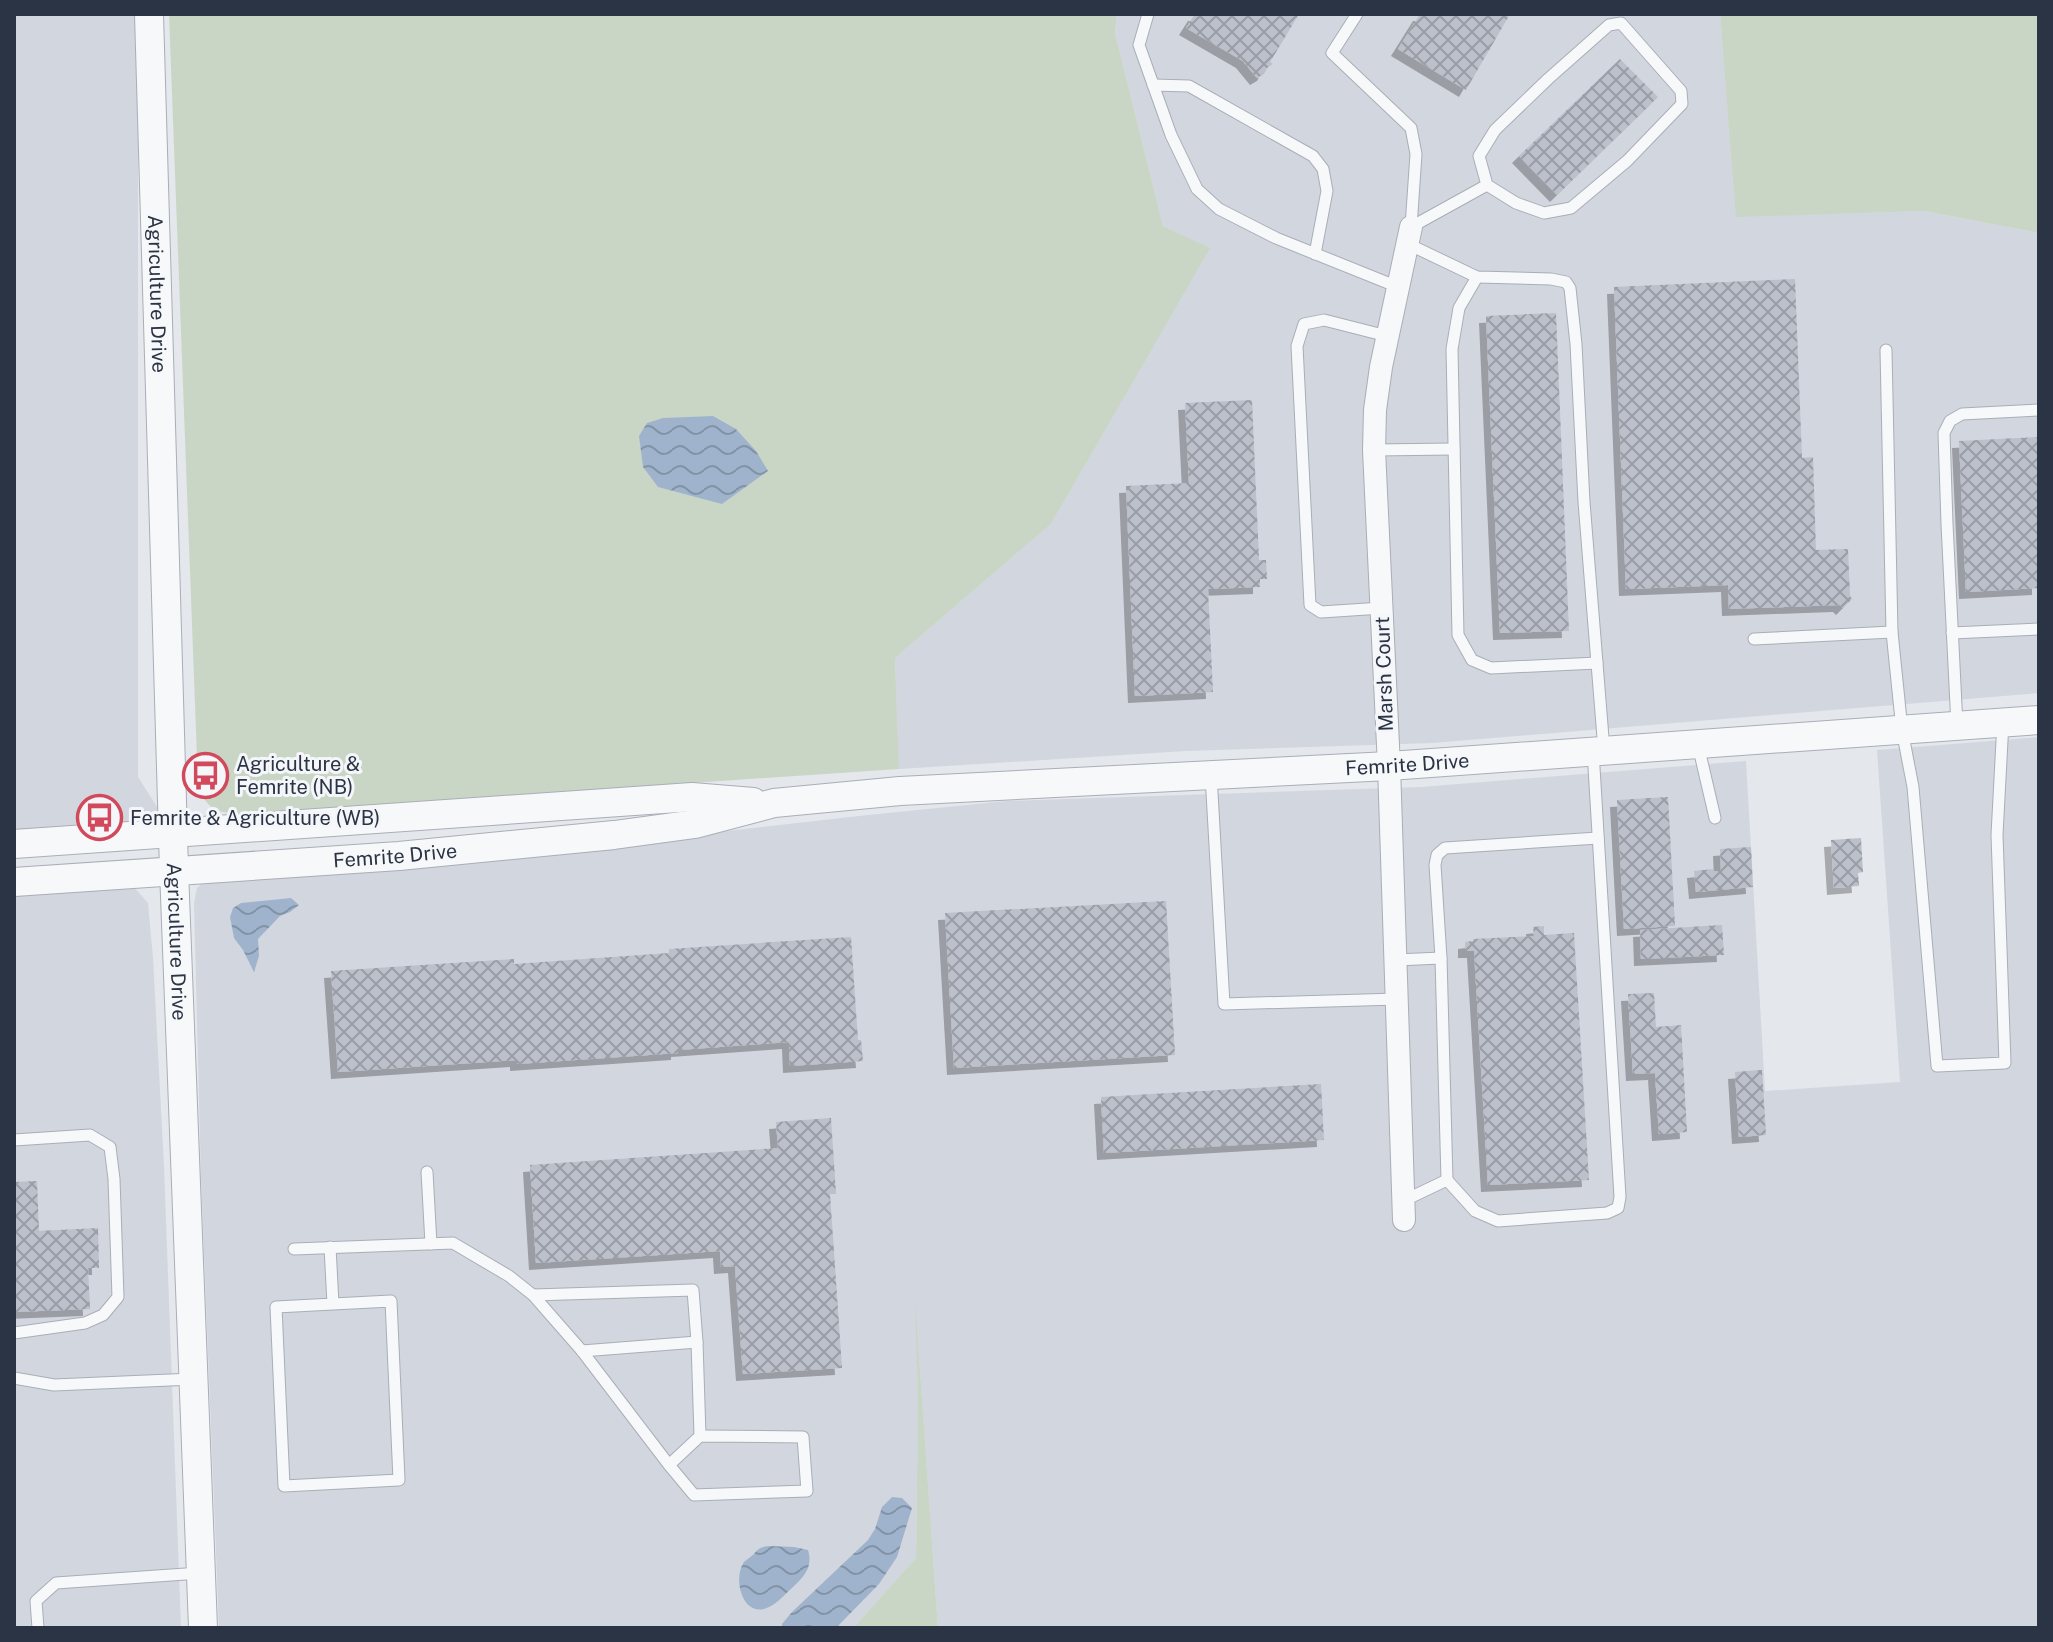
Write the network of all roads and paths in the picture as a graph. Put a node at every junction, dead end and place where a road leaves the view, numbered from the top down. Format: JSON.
{"nodes":[{"id":1,"x":149,"y":14,"type":"edge"},
{"id":2,"x":1148,"y":14,"type":"edge"},
{"id":3,"x":1357,"y":14,"type":"edge"},
{"id":4,"x":1153,"y":85,"type":"junction"},
{"id":5,"x":1487,"y":185,"type":"junction"},
{"id":6,"x":1409,"y":236,"type":"junction"},
{"id":7,"x":1315,"y":254,"type":"junction"},
{"id":8,"x":1477,"y":277,"type":"junction"},
{"id":9,"x":1398,"y":287,"type":"junction"},
{"id":10,"x":1387,"y":336,"type":"junction"},
{"id":11,"x":1886,"y":350,"type":"dead end"},
{"id":12,"x":2039,"y":410,"type":"edge"},
{"id":13,"x":1454,"y":449,"type":"junction"},
{"id":14,"x":1374,"y":450,"type":"junction"},
{"id":15,"x":1382,"y":608,"type":"junction"},
{"id":16,"x":2039,"y":629,"type":"edge"},
{"id":17,"x":1892,"y":632,"type":"junction"},
{"id":18,"x":1952,"y":633,"type":"junction"},
{"id":19,"x":1754,"y":639,"type":"dead end"},
{"id":20,"x":1597,"y":663,"type":"junction"},
{"id":21,"x":2039,"y":720,"type":"edge"},
{"id":22,"x":2003,"y":722,"type":"junction"},
{"id":23,"x":1957,"y":726,"type":"junction"},
{"id":24,"x":1902,"y":730,"type":"junction"},
{"id":25,"x":1698,"y":744,"type":"junction"},
{"id":26,"x":1599,"y":750,"type":"junction"},
{"id":27,"x":1389,"y":766,"type":"junction"},
{"id":28,"x":1211,"y":775,"type":"junction"},
{"id":29,"x":774,"y":803,"type":"junction"},
{"id":30,"x":1715,"y":818,"type":"dead end"},
{"id":31,"x":173,"y":832,"type":"junction"},
{"id":32,"x":1598,"y":838,"type":"junction"},
{"id":33,"x":14,"y":844,"type":"edge"},
{"id":34,"x":174,"y":870,"type":"junction"},
{"id":35,"x":14,"y":882,"type":"edge"},
{"id":36,"x":1441,"y":958,"type":"junction"},
{"id":37,"x":1396,"y":960,"type":"junction"},
{"id":38,"x":1397,"y":999,"type":"junction"},
{"id":39,"x":14,"y":1140,"type":"edge"},
{"id":40,"x":427,"y":1172,"type":"dead end"},
{"id":41,"x":1447,"y":1180,"type":"junction"},
{"id":42,"x":1404,"y":1210,"type":"joint"},
{"id":43,"x":431,"y":1244,"type":"junction"},
{"id":44,"x":330,"y":1247,"type":"junction"},
{"id":45,"x":294,"y":1249,"type":"dead end"},
{"id":46,"x":533,"y":1295,"type":"junction"},
{"id":47,"x":333,"y":1304,"type":"junction"},
{"id":48,"x":14,"y":1333,"type":"edge"},
{"id":49,"x":697,"y":1342,"type":"junction"},
{"id":50,"x":582,"y":1351,"type":"junction"},
{"id":51,"x":14,"y":1378,"type":"edge"},
{"id":52,"x":193,"y":1379,"type":"junction"},
{"id":53,"x":700,"y":1436,"type":"junction"},
{"id":54,"x":669,"y":1465,"type":"junction"},
{"id":55,"x":201,"y":1573,"type":"junction"},
{"id":56,"x":38,"y":1628,"type":"edge"},
{"id":57,"x":203,"y":1628,"type":"edge"}],
"edges":[{"from":1,"to":31,"type":"street","name":"Agriculture Drive"},
{"from":2,"to":4,"type":"lane"},
{"from":3,"to":6,"type":"lane"},
{"from":4,"to":7,"type":"lane"},
{"from":4,"to":7,"type":"lane"},
{"from":5,"to":5,"type":"lane"},
{"from":5,"to":6,"type":"lane"},
{"from":6,"to":8,"type":"lane"},
{"from":6,"to":9,"type":"street","name":"Marsh Court"},
{"from":7,"to":9,"type":"lane"},
{"from":8,"to":13,"type":"lane"},
{"from":8,"to":20,"type":"lane"},
{"from":9,"to":10,"type":"street","name":"Marsh Court"},
{"from":10,"to":14,"type":"street","name":"Marsh Court"},
{"from":10,"to":15,"type":"lane"},
{"from":11,"to":17,"type":"lane"},
{"from":12,"to":18,"type":"lane"},
{"from":13,"to":14,"type":"lane"},
{"from":13,"to":20,"type":"lane"},
{"from":14,"to":15,"type":"street","name":"Marsh Court"},
{"from":15,"to":27,"type":"street","name":"Marsh Court"},
{"from":16,"to":18,"type":"lane"},
{"from":17,"to":19,"type":"lane"},
{"from":17,"to":24,"type":"lane"},
{"from":18,"to":23,"type":"lane"},
{"from":20,"to":26,"type":"lane"},
{"from":21,"to":22,"type":"street","name":"Femrite Drive"},
{"from":22,"to":23,"type":"street","name":"Femrite Drive"},
{"from":22,"to":24,"type":"lane"},
{"from":23,"to":24,"type":"street","name":"Femrite Drive"},
{"from":24,"to":25,"type":"street","name":"Femrite Drive"},
{"from":25,"to":26,"type":"street","name":"Femrite Drive"},
{"from":25,"to":30,"type":"lane"},
{"from":26,"to":27,"type":"street","name":"Femrite Drive"},
{"from":26,"to":32,"type":"lane"},
{"from":27,"to":28,"type":"street","name":"Femrite Drive"},
{"from":27,"to":37,"type":"street","name":"Marsh Court"},
{"from":28,"to":29,"type":"street","name":"Femrite Drive"},
{"from":28,"to":38,"type":"lane"},
{"from":29,"to":31,"type":"street","name":"Femrite Drive"},
{"from":29,"to":34,"type":"street","name":"Femrite Drive"},
{"from":31,"to":33,"type":"street","name":"Femrite Drive"},
{"from":31,"to":34,"type":"street","name":"Agriculture Drive"},
{"from":32,"to":36,"type":"lane"},
{"from":32,"to":41,"type":"lane"},
{"from":34,"to":35,"type":"street","name":"Femrite Drive"},
{"from":34,"to":52,"type":"street","name":"Agriculture Drive"},
{"from":36,"to":37,"type":"lane"},
{"from":36,"to":41,"type":"lane"},
{"from":37,"to":38,"type":"street","name":"Marsh Court"},
{"from":38,"to":42,"type":"street","name":"Marsh Court"},
{"from":39,"to":48,"type":"lane"},
{"from":40,"to":43,"type":"lane"},
{"from":41,"to":42,"type":"lane"},
{"from":43,"to":44,"type":"lane"},
{"from":43,"to":46,"type":"lane"},
{"from":44,"to":45,"type":"lane"},
{"from":44,"to":47,"type":"lane"},
{"from":46,"to":49,"type":"lane"},
{"from":46,"to":50,"type":"lane"},
{"from":47,"to":47,"type":"lane"},
{"from":49,"to":50,"type":"lane"},
{"from":49,"to":53,"type":"lane"},
{"from":50,"to":54,"type":"lane"},
{"from":51,"to":52,"type":"lane"},
{"from":52,"to":55,"type":"street","name":"Agriculture Drive"},
{"from":53,"to":54,"type":"lane"},
{"from":53,"to":54,"type":"lane"},
{"from":55,"to":56,"type":"lane"},
{"from":55,"to":57,"type":"street","name":"Agriculture Drive"}]}
